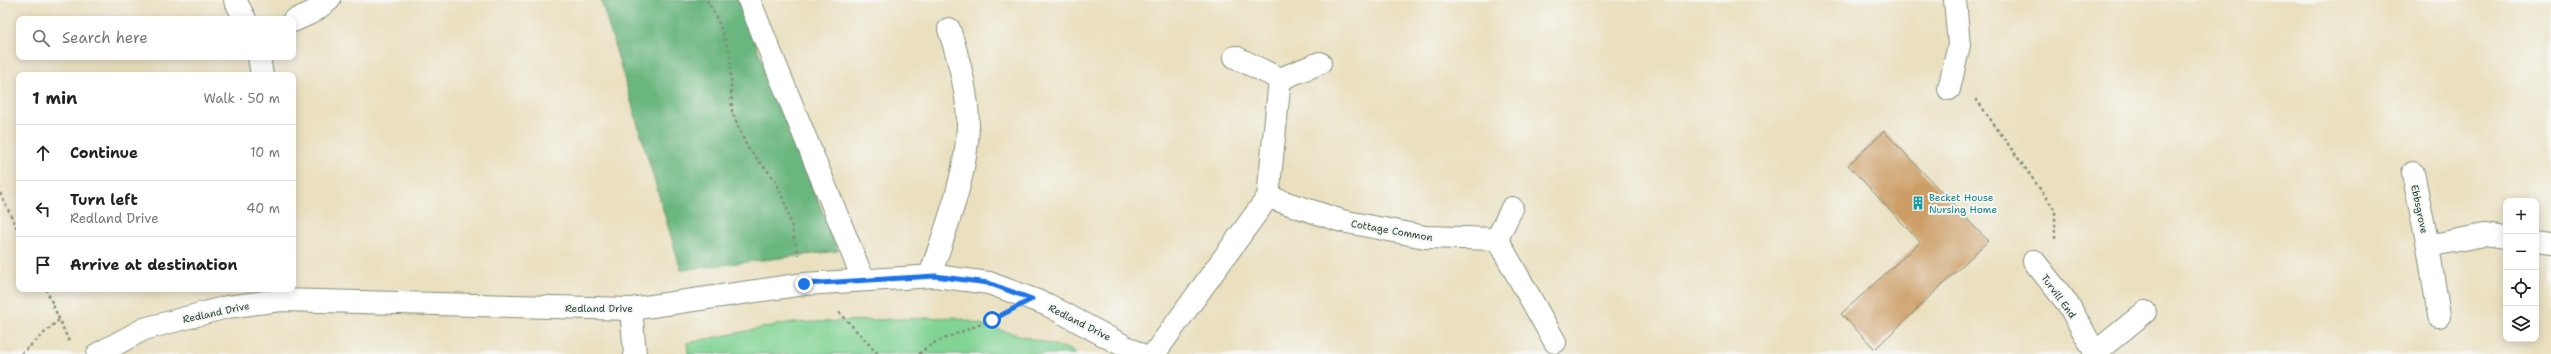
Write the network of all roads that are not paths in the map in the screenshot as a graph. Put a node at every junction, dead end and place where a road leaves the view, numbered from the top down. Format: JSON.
{"nodes":[{"id":1,"x":235,"y":0,"type":"edge"},
{"id":2,"x":330,"y":0,"type":"edge"},
{"id":3,"x":749,"y":0,"type":"edge"},
{"id":4,"x":1955,"y":0,"type":"edge"},
{"id":5,"x":243,"y":16,"type":"edge"},
{"id":6,"x":296,"y":19,"type":"edge"},
{"id":7,"x":949,"y":29,"type":"dead end"},
{"id":8,"x":1235,"y":57,"type":"dead end"},
{"id":9,"x":260,"y":60,"type":"edge"},
{"id":10,"x":1320,"y":63,"type":"dead end"},
{"id":11,"x":262,"y":72,"type":"edge"},
{"id":12,"x":1280,"y":79,"type":"junction"},
{"id":13,"x":1949,"y":89,"type":"dead end"},
{"id":14,"x":2413,"y":173,"type":"dead end"},
{"id":15,"x":1268,"y":197,"type":"junction"},
{"id":16,"x":1512,"y":208,"type":"dead end"},
{"id":17,"x":2503,"y":238,"type":"edge"},
{"id":18,"x":1497,"y":239,"type":"junction"},
{"id":19,"x":2539,"y":241,"type":"edge"},
{"id":20,"x":2551,"y":243,"type":"edge"},
{"id":21,"x":2428,"y":246,"type":"junction"},
{"id":22,"x":2036,"y":264,"type":"road end"},
{"id":23,"x":930,"y":276,"type":"junction"},
{"id":24,"x":863,"y":279,"type":"junction"},
{"id":25,"x":280,"y":294,"type":"edge"},
{"id":26,"x":631,"y":309,"type":"junction"},
{"id":27,"x":2145,"y":312,"type":"dead end"},
{"id":28,"x":2439,"y":316,"type":"dead end"},
{"id":29,"x":1555,"y":342,"type":"dead end"},
{"id":30,"x":2096,"y":353,"type":"edge"},
{"id":31,"x":98,"y":354,"type":"edge"},
{"id":32,"x":635,"y":354,"type":"edge"},
{"id":33,"x":1139,"y":354,"type":"edge"},
{"id":34,"x":1154,"y":354,"type":"edge"}],
"edges":[{"from":1,"to":5,"type":"street"},
{"from":2,"to":6,"type":"street"},
{"from":3,"to":24,"type":"street"},
{"from":4,"to":13,"type":"street"},
{"from":7,"to":23,"type":"street"},
{"from":8,"to":12,"type":"street"},
{"from":9,"to":11,"type":"street"},
{"from":10,"to":12,"type":"street"},
{"from":12,"to":15,"type":"street"},
{"from":14,"to":21,"type":"street","name":"Ebbsgrove"},
{"from":15,"to":18,"type":"street","name":"Cottage Common"},
{"from":15,"to":34,"type":"street"},
{"from":16,"to":18,"type":"street"},
{"from":17,"to":21,"type":"street","name":"Ebbsgrove"},
{"from":18,"to":29,"type":"street"},
{"from":19,"to":20,"type":"street"},
{"from":21,"to":28,"type":"street","name":"Ebbsgrove"},
{"from":22,"to":30,"type":"street","name":"Turvill End"},
{"from":23,"to":24,"type":"street","name":"Redland Drive"},
{"from":23,"to":33,"type":"street","name":"Redland Drive"},
{"from":24,"to":26,"type":"street","name":"Redland Drive"},
{"from":25,"to":26,"type":"street","name":"Redland Drive"},
{"from":25,"to":31,"type":"street","name":"Redland Drive"},
{"from":26,"to":32,"type":"street"},
{"from":27,"to":30,"type":"street","name":"Turvill End"}]}
